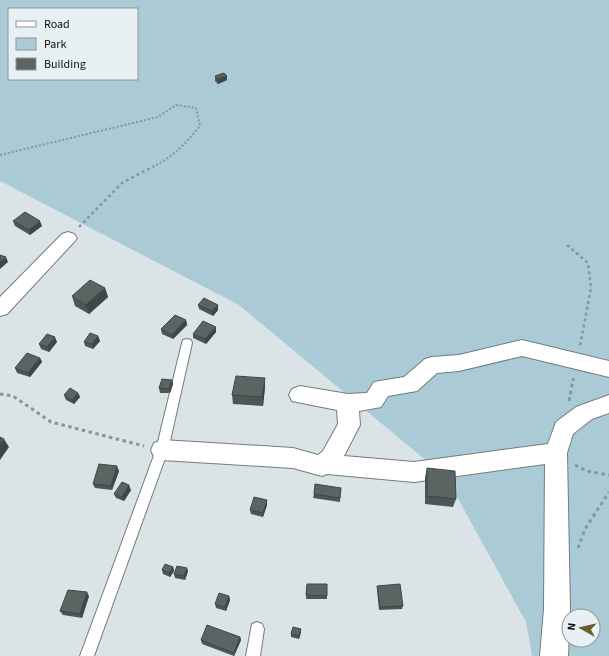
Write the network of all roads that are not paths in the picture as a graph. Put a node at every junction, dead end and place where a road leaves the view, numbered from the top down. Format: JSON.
{"nodes":[{"id":1,"x":68,"y":238,"type":"road end"},
{"id":2,"x":0,"y":308,"type":"edge"},
{"id":3,"x":187,"y":343,"type":"dead end"},
{"id":4,"x":609,"y":369,"type":"edge"},
{"id":5,"x":300,"y":394,"type":"dead end"},
{"id":6,"x":348,"y":403,"type":"junction"},
{"id":7,"x":609,"y":404,"type":"edge"},
{"id":8,"x":162,"y":450,"type":"junction"},
{"id":9,"x":556,"y":453,"type":"junction"},
{"id":10,"x":324,"y":464,"type":"junction"},
{"id":11,"x":257,"y":629,"type":"dead end"},
{"id":12,"x":87,"y":656,"type":"edge"},
{"id":13,"x":253,"y":656,"type":"edge"},
{"id":14,"x":554,"y":656,"type":"edge"}],
"edges":[{"from":1,"to":2,"type":"street"},
{"from":3,"to":8,"type":"lane"},
{"from":4,"to":6,"type":"street"},
{"from":5,"to":6,"type":"street"},
{"from":6,"to":10,"type":"street"},
{"from":7,"to":9,"type":"street"},
{"from":8,"to":10,"type":"street"},
{"from":8,"to":12,"type":"lane"},
{"from":9,"to":10,"type":"street"},
{"from":9,"to":14,"type":"street"},
{"from":11,"to":13,"type":"lane"}]}
